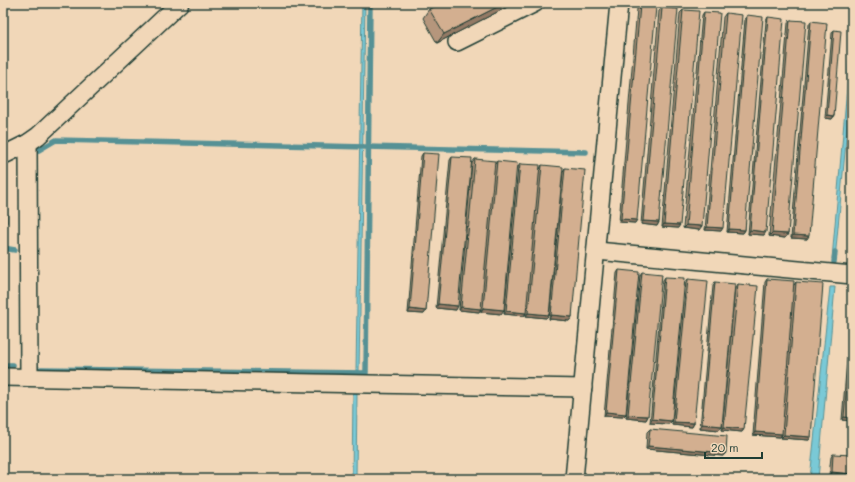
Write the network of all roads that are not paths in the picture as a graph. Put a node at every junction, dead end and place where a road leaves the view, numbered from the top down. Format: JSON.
{"nodes":[{"id":1,"x":180,"y":3,"type":"edge"},
{"id":2,"x":535,"y":3,"type":"edge"},
{"id":3,"x":616,"y":3,"type":"edge"},
{"id":4,"x":457,"y":42,"type":"dead end"},
{"id":5,"x":28,"y":143,"type":"junction"},
{"id":6,"x":3,"y":154,"type":"edge"},
{"id":7,"x":597,"y":251,"type":"junction"},
{"id":8,"x":852,"y":274,"type":"edge"},
{"id":9,"x":3,"y":377,"type":"edge"},
{"id":10,"x":28,"y":377,"type":"junction"},
{"id":11,"x":583,"y":388,"type":"junction"},
{"id":12,"x":574,"y":479,"type":"edge"}],
"edges":[{"from":1,"to":5,"type":"street"},
{"from":2,"to":4,"type":"street"},
{"from":3,"to":7,"type":"street"},
{"from":5,"to":6,"type":"street"},
{"from":5,"to":10,"type":"street"},
{"from":7,"to":8,"type":"street"},
{"from":7,"to":11,"type":"street"},
{"from":9,"to":10,"type":"street"},
{"from":10,"to":11,"type":"street"},
{"from":11,"to":12,"type":"street"}]}
